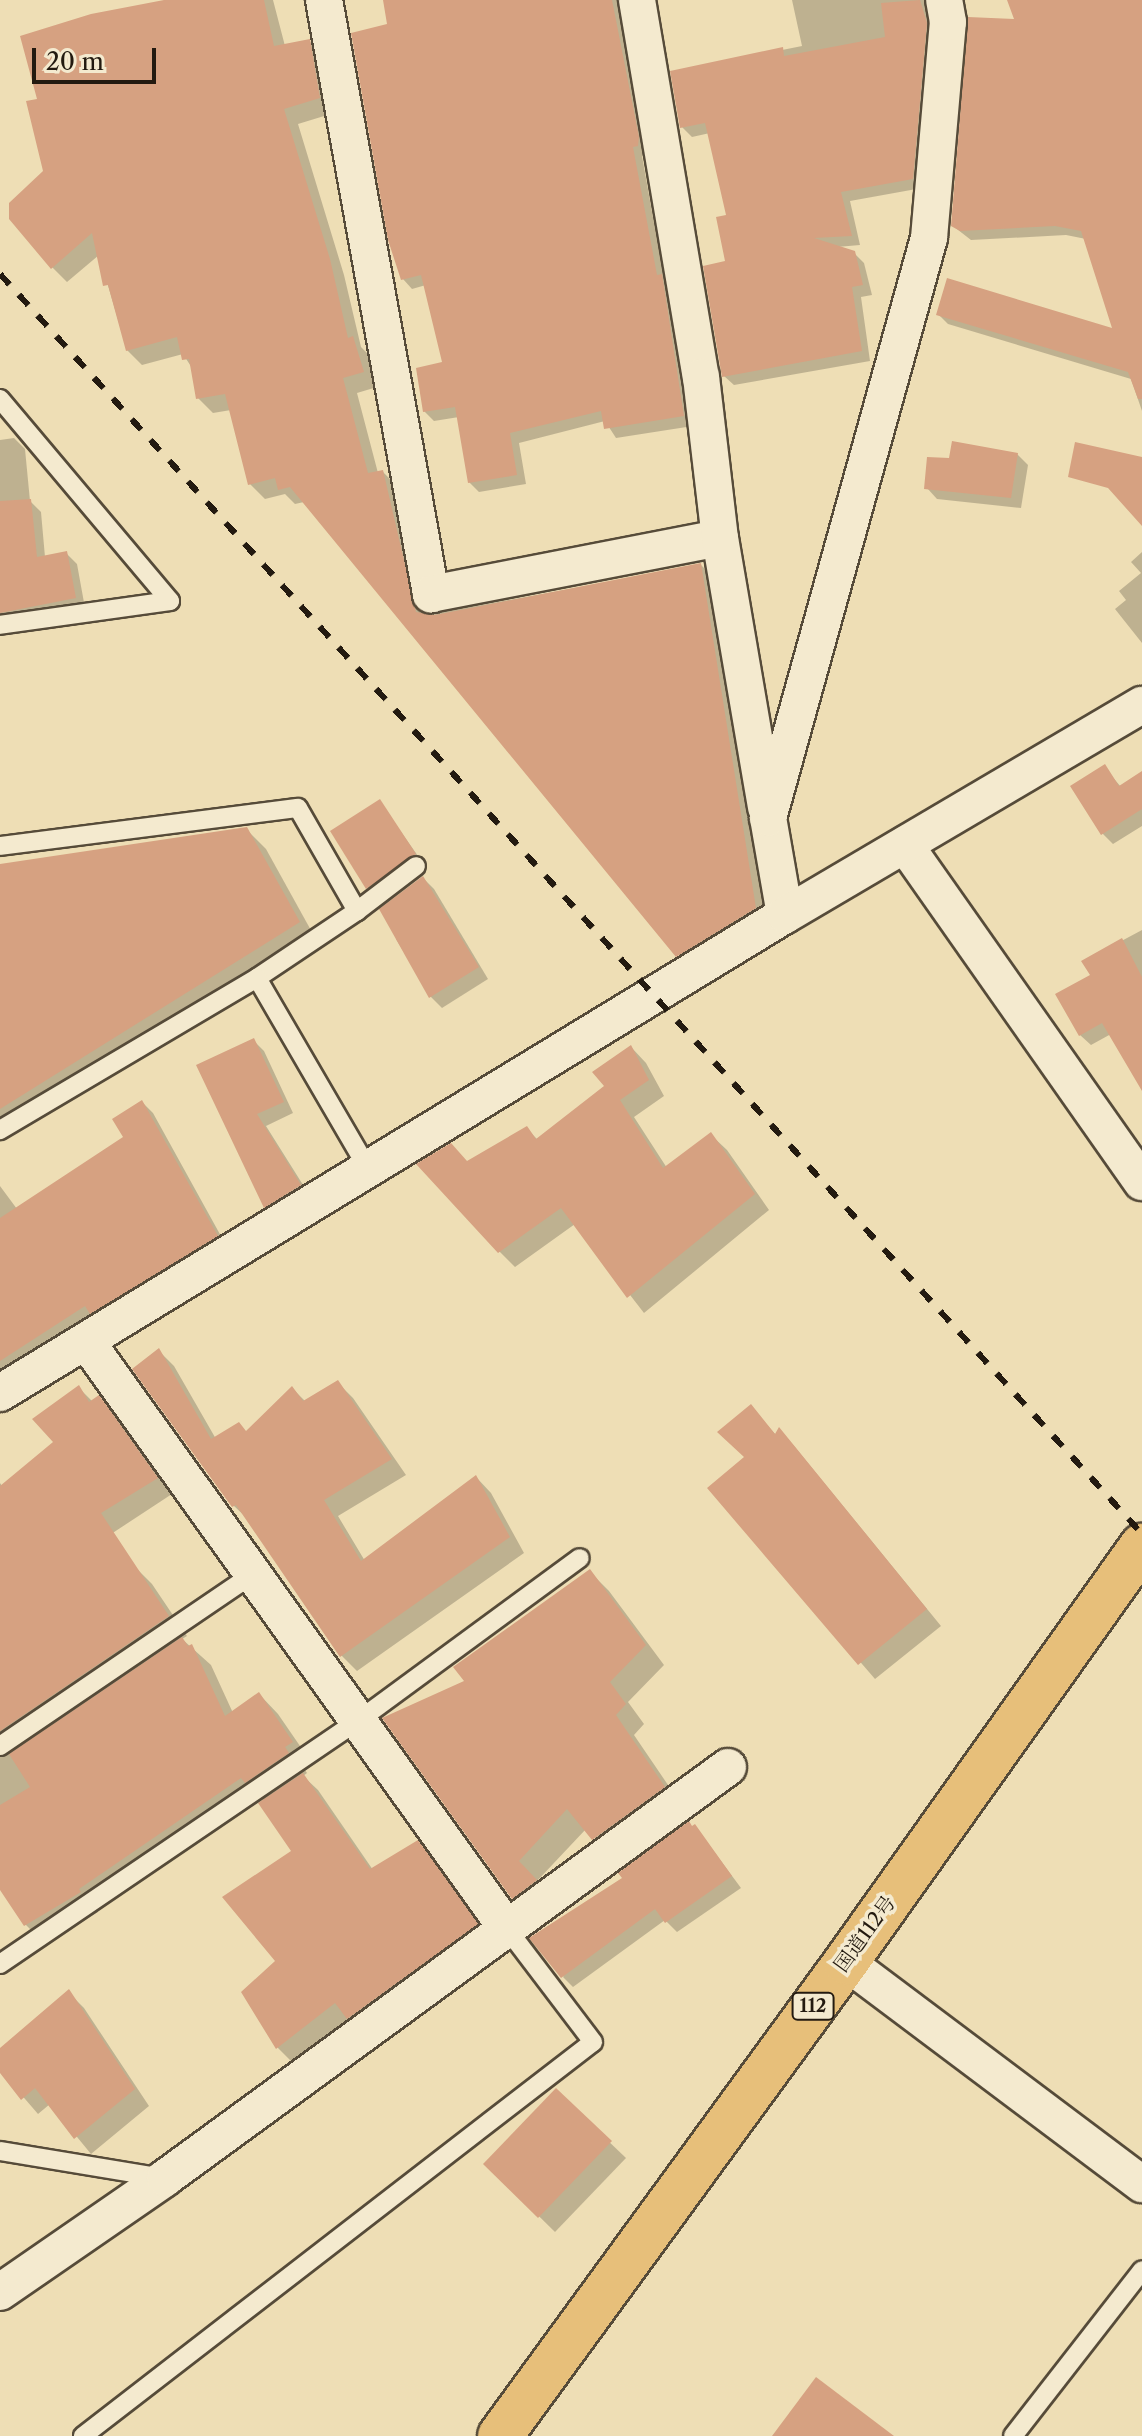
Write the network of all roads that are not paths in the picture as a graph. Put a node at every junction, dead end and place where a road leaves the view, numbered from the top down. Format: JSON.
{"nodes":[{"id":1,"x":324,"y":0,"type":"edge"},
{"id":2,"x":637,"y":0,"type":"edge"},
{"id":3,"x":944,"y":0,"type":"edge"},
{"id":4,"x":0,"y":399,"type":"edge"},
{"id":5,"x":720,"y":538,"type":"junction"},
{"id":6,"x":0,"y":625,"type":"edge"},
{"id":7,"x":1142,"y":705,"type":"edge"},
{"id":8,"x":768,"y":818,"type":"junction"},
{"id":9,"x":905,"y":845,"type":"junction"},
{"id":10,"x":0,"y":846,"type":"edge"},
{"id":11,"x":416,"y":866,"type":"dead end"},
{"id":12,"x":357,"y":911,"type":"junction"},
{"id":13,"x":785,"y":915,"type":"junction"},
{"id":14,"x":257,"y":978,"type":"junction"},
{"id":15,"x":0,"y":1130,"type":"edge"},
{"id":16,"x":368,"y":1169,"type":"junction"},
{"id":17,"x":1142,"y":1182,"type":"edge"},
{"id":18,"x":86,"y":1341,"type":"junction"},
{"id":19,"x":0,"y":1393,"type":"edge"},
{"id":20,"x":580,"y":1558,"type":"dead end"},
{"id":21,"x":1132,"y":1559,"type":"edge"},
{"id":22,"x":253,"y":1574,"type":"junction"},
{"id":23,"x":358,"y":1721,"type":"junction"},
{"id":24,"x":0,"y":1746,"type":"edge"},
{"id":25,"x":728,"y":1767,"type":"dead end"},
{"id":26,"x":508,"y":1930,"type":"junction"},
{"id":27,"x":846,"y":1962,"type":"junction"},
{"id":28,"x":0,"y":1964,"type":"edge"},
{"id":29,"x":0,"y":2151,"type":"edge"},
{"id":30,"x":165,"y":2178,"type":"junction"},
{"id":31,"x":1142,"y":2184,"type":"edge"},
{"id":32,"x":1142,"y":2270,"type":"edge"},
{"id":33,"x":0,"y":2292,"type":"edge"},
{"id":34,"x":83,"y":2436,"type":"edge"},
{"id":35,"x":500,"y":2436,"type":"edge"},
{"id":36,"x":1013,"y":2436,"type":"edge"}],
"edges":[{"from":1,"to":5,"type":"street"},
{"from":2,"to":5,"type":"street"},
{"from":3,"to":8,"type":"street"},
{"from":4,"to":6,"type":"lane"},
{"from":5,"to":8,"type":"street"},
{"from":7,"to":9,"type":"street"},
{"from":8,"to":13,"type":"street"},
{"from":9,"to":13,"type":"street"},
{"from":9,"to":17,"type":"street"},
{"from":10,"to":12,"type":"lane"},
{"from":11,"to":12,"type":"lane"},
{"from":12,"to":14,"type":"lane"},
{"from":13,"to":16,"type":"street"},
{"from":14,"to":15,"type":"lane"},
{"from":14,"to":16,"type":"lane"},
{"from":16,"to":18,"type":"street"},
{"from":18,"to":19,"type":"street"},
{"from":18,"to":22,"type":"street"},
{"from":20,"to":23,"type":"lane"},
{"from":21,"to":27,"type":"highway","name":"国道112号","number":"112"},
{"from":22,"to":23,"type":"street"},
{"from":22,"to":24,"type":"lane"},
{"from":23,"to":26,"type":"street"},
{"from":23,"to":28,"type":"lane"},
{"from":25,"to":26,"type":"street"},
{"from":26,"to":30,"type":"street"},
{"from":26,"to":34,"type":"lane"},
{"from":27,"to":31,"type":"street"},
{"from":27,"to":35,"type":"highway","name":"国道112号","number":"112"},
{"from":29,"to":30,"type":"lane"},
{"from":30,"to":33,"type":"street"},
{"from":32,"to":36,"type":"lane"}]}
